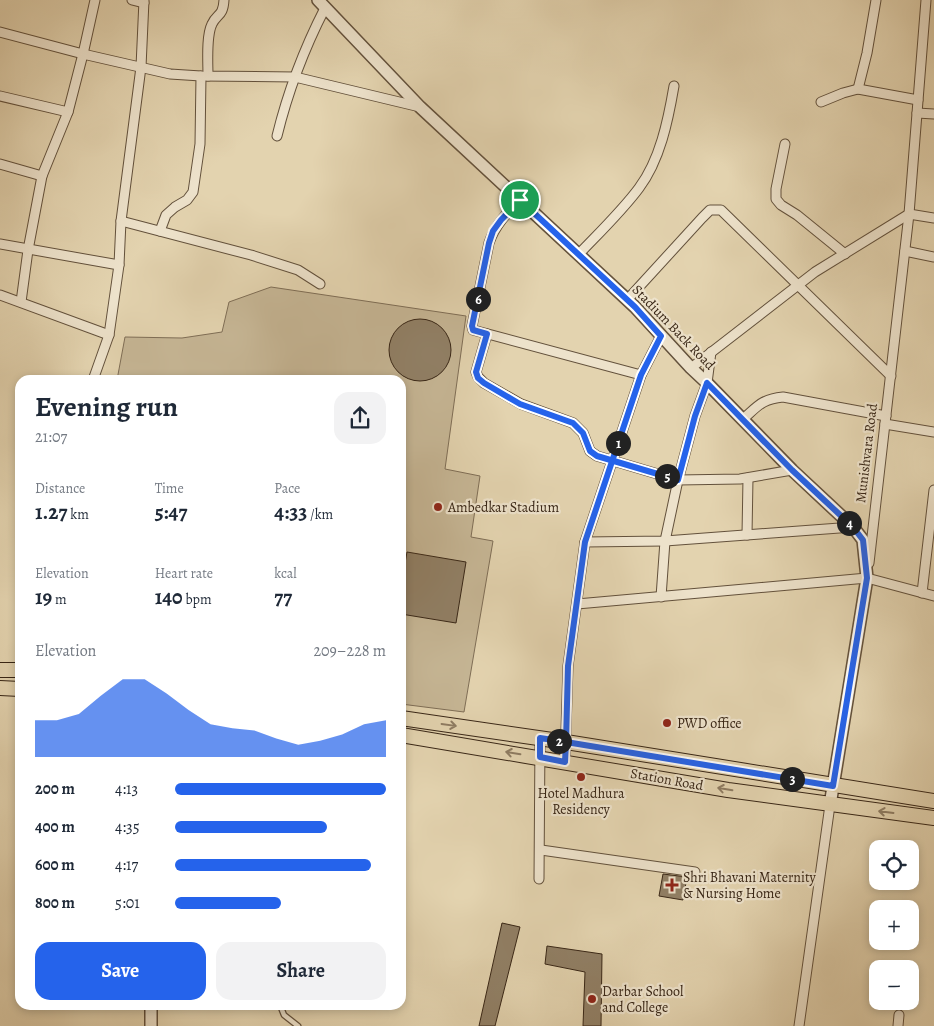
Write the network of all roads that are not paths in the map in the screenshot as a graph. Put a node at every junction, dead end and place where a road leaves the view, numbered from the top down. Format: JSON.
{"nodes":[{"id":1,"x":95,"y":0,"type":"edge"},
{"id":2,"x":132,"y":0,"type":"edge"},
{"id":3,"x":224,"y":0,"type":"edge"},
{"id":4,"x":876,"y":0,"type":"edge"},
{"id":5,"x":926,"y":0,"type":"edge"},
{"id":6,"x":144,"y":1,"type":"edge"},
{"id":7,"x":322,"y":4,"type":"edge"},
{"id":8,"x":0,"y":32,"type":"edge"},
{"id":9,"x":924,"y":35,"type":"junction"},
{"id":10,"x":934,"y":35,"type":"edge"},
{"id":11,"x":83,"y":54,"type":"junction"},
{"id":12,"x":141,"y":68,"type":"junction"},
{"id":13,"x":204,"y":76,"type":"junction"},
{"id":14,"x":295,"y":77,"type":"junction"},
{"id":15,"x":674,"y":86,"type":"dead end"},
{"id":16,"x":858,"y":89,"type":"junction"},
{"id":17,"x":0,"y":96,"type":"edge"},
{"id":18,"x":918,"y":100,"type":"junction"},
{"id":19,"x":821,"y":102,"type":"dead end"},
{"id":20,"x":420,"y":107,"type":"junction"},
{"id":21,"x":68,"y":112,"type":"junction"},
{"id":22,"x":917,"y":113,"type":"junction"},
{"id":23,"x":934,"y":114,"type":"edge"},
{"id":24,"x":277,"y":136,"type":"dead end"},
{"id":25,"x":785,"y":144,"type":"dead end"},
{"id":26,"x":0,"y":164,"type":"edge"},
{"id":27,"x":42,"y":176,"type":"junction"},
{"id":28,"x":520,"y":200,"type":"junction"},
{"id":29,"x":909,"y":214,"type":"junction"},
{"id":30,"x":934,"y":218,"type":"edge"},
{"id":31,"x":121,"y":221,"type":"junction"},
{"id":32,"x":160,"y":231,"type":"junction"},
{"id":33,"x":0,"y":244,"type":"edge"},
{"id":34,"x":28,"y":250,"type":"junction"},
{"id":35,"x":905,"y":251,"type":"junction"},
{"id":36,"x":578,"y":254,"type":"junction"},
{"id":37,"x":845,"y":254,"type":"junction"},
{"id":38,"x":934,"y":257,"type":"edge"},
{"id":39,"x":119,"y":265,"type":"junction"},
{"id":40,"x":320,"y":284,"type":"dead end"},
{"id":41,"x":797,"y":286,"type":"junction"},
{"id":42,"x":0,"y":295,"type":"edge"},
{"id":43,"x":627,"y":300,"type":"junction"},
{"id":44,"x":21,"y":302,"type":"junction"},
{"id":45,"x":487,"y":334,"type":"junction"},
{"id":46,"x":109,"y":336,"type":"junction"},
{"id":47,"x":661,"y":336,"type":"junction"},
{"id":48,"x":711,"y":352,"type":"junction"},
{"id":49,"x":691,"y":368,"type":"junction"},
{"id":50,"x":95,"y":375,"type":"edge"},
{"id":51,"x":641,"y":375,"type":"junction"},
{"id":52,"x":890,"y":376,"type":"junction"},
{"id":53,"x":707,"y":383,"type":"junction"},
{"id":54,"x":743,"y":419,"type":"junction"},
{"id":55,"x":885,"y":420,"type":"junction"},
{"id":56,"x":934,"y":432,"type":"edge"},
{"id":57,"x":612,"y":460,"type":"junction"},
{"id":58,"x":792,"y":470,"type":"junction"},
{"id":59,"x":748,"y":478,"type":"junction"},
{"id":60,"x":678,"y":480,"type":"junction"},
{"id":61,"x":934,"y":490,"type":"edge"},
{"id":62,"x":840,"y":514,"type":"junction"},
{"id":63,"x":853,"y":527,"type":"junction"},
{"id":64,"x":823,"y":529,"type":"junction"},
{"id":65,"x":748,"y":535,"type":"junction"},
{"id":66,"x":665,"y":541,"type":"junction"},
{"id":67,"x":585,"y":542,"type":"junction"},
{"id":68,"x":867,"y":578,"type":"junction"},
{"id":69,"x":922,"y":593,"type":"junction"},
{"id":70,"x":934,"y":596,"type":"edge"},
{"id":71,"x":660,"y":597,"type":"junction"},
{"id":72,"x":577,"y":604,"type":"junction"},
{"id":73,"x":0,"y":670,"type":"edge"},
{"id":74,"x":15,"y":670,"type":"edge"},
{"id":75,"x":0,"y":688,"type":"edge"},
{"id":76,"x":15,"y":689,"type":"edge"},
{"id":77,"x":406,"y":719,"type":"edge"},
{"id":78,"x":406,"y":736,"type":"edge"},
{"id":79,"x":540,"y":738,"type":"junction"},
{"id":80,"x":566,"y":742,"type":"junction"},
{"id":81,"x":540,"y":757,"type":"junction"},
{"id":82,"x":565,"y":762,"type":"junction"},
{"id":83,"x":833,"y":786,"type":"junction"},
{"id":84,"x":934,"y":801,"type":"edge"},
{"id":85,"x":830,"y":805,"type":"junction"},
{"id":86,"x":934,"y":818,"type":"edge"},
{"id":87,"x":541,"y":850,"type":"junction"},
{"id":88,"x":695,"y":872,"type":"dead end"},
{"id":89,"x":540,"y":879,"type":"dead end"},
{"id":90,"x":151,"y":1010,"type":"edge"},
{"id":91,"x":282,"y":1010,"type":"edge"},
{"id":92,"x":899,"y":1015,"type":"dead end"},
{"id":93,"x":151,"y":1026,"type":"edge"},
{"id":94,"x":298,"y":1026,"type":"edge"},
{"id":95,"x":798,"y":1026,"type":"edge"},
{"id":96,"x":898,"y":1026,"type":"edge"}],
"edges":[{"from":1,"to":11,"type":"street"},
{"from":2,"to":6,"type":"street"},
{"from":3,"to":13,"type":"street"},
{"from":4,"to":16,"type":"street"},
{"from":5,"to":9,"type":"street","name":"Munishvara Road"},
{"from":6,"to":12,"type":"street"},
{"from":7,"to":14,"type":"street"},
{"from":7,"to":20,"type":"street","name":"Stadium Back Road"},
{"from":8,"to":11,"type":"street"},
{"from":9,"to":10,"type":"street"},
{"from":9,"to":18,"type":"street","name":"Munishvara Road"},
{"from":11,"to":12,"type":"street"},
{"from":11,"to":21,"type":"street"},
{"from":12,"to":13,"type":"street"},
{"from":12,"to":31,"type":"street"},
{"from":13,"to":14,"type":"street"},
{"from":13,"to":32,"type":"street"},
{"from":14,"to":20,"type":"street"},
{"from":14,"to":24,"type":"street"},
{"from":15,"to":36,"type":"street"},
{"from":16,"to":18,"type":"street"},
{"from":16,"to":19,"type":"street"},
{"from":17,"to":21,"type":"street"},
{"from":18,"to":22,"type":"street","name":"Munishvara Road"},
{"from":20,"to":28,"type":"street","name":"Stadium Back Road"},
{"from":21,"to":27,"type":"street"},
{"from":22,"to":23,"type":"street"},
{"from":22,"to":29,"type":"street","name":"Munishvara Road"},
{"from":25,"to":37,"type":"street"},
{"from":26,"to":27,"type":"street"},
{"from":27,"to":34,"type":"street"},
{"from":28,"to":36,"type":"street","name":"Stadium Back Road"},
{"from":28,"to":45,"type":"street"},
{"from":29,"to":30,"type":"street"},
{"from":29,"to":35,"type":"street","name":"Munishvara Road"},
{"from":29,"to":37,"type":"street"},
{"from":31,"to":32,"type":"street"},
{"from":31,"to":39,"type":"street"},
{"from":32,"to":40,"type":"street"},
{"from":33,"to":34,"type":"street"},
{"from":34,"to":39,"type":"street"},
{"from":34,"to":44,"type":"street"},
{"from":35,"to":38,"type":"street"},
{"from":35,"to":52,"type":"street","name":"Munishvara Road"},
{"from":36,"to":43,"type":"street","name":"Stadium Back Road"},
{"from":37,"to":41,"type":"street"},
{"from":39,"to":46,"type":"street"},
{"from":41,"to":43,"type":"street"},
{"from":41,"to":48,"type":"street"},
{"from":41,"to":52,"type":"street"},
{"from":42,"to":44,"type":"street"},
{"from":43,"to":47,"type":"street","name":"Stadium Back Road"},
{"from":44,"to":46,"type":"street"},
{"from":45,"to":51,"type":"street"},
{"from":45,"to":57,"type":"street"},
{"from":46,"to":50,"type":"street"},
{"from":47,"to":49,"type":"street","name":"Stadium Back Road"},
{"from":47,"to":51,"type":"street"},
{"from":48,"to":49,"type":"street"},
{"from":48,"to":53,"type":"street"},
{"from":49,"to":53,"type":"street","name":"Stadium Back Road"},
{"from":51,"to":57,"type":"street"},
{"from":52,"to":55,"type":"street","name":"Munishvara Road"},
{"from":53,"to":54,"type":"street","name":"Stadium Back Road"},
{"from":53,"to":60,"type":"street"},
{"from":54,"to":55,"type":"street"},
{"from":54,"to":58,"type":"street","name":"Stadium Back Road"},
{"from":55,"to":56,"type":"street"},
{"from":55,"to":68,"type":"street","name":"Munishvara Road"},
{"from":57,"to":60,"type":"street"},
{"from":57,"to":67,"type":"street"},
{"from":58,"to":59,"type":"street"},
{"from":58,"to":62,"type":"street","name":"Stadium Back Road"},
{"from":59,"to":60,"type":"street"},
{"from":59,"to":65,"type":"street"},
{"from":60,"to":66,"type":"street"},
{"from":61,"to":69,"type":"street"},
{"from":62,"to":63,"type":"street","name":"Stadium Back Road"},
{"from":62,"to":64,"type":"street"},
{"from":63,"to":64,"type":"street"},
{"from":63,"to":68,"type":"street","name":"Stadium Back Road"},
{"from":64,"to":65,"type":"street"},
{"from":65,"to":66,"type":"street"},
{"from":66,"to":67,"type":"street"},
{"from":66,"to":71,"type":"street"},
{"from":67,"to":72,"type":"street"},
{"from":68,"to":69,"type":"street"},
{"from":68,"to":71,"type":"street"},
{"from":68,"to":83,"type":"street","name":"Munishvara Road"},
{"from":69,"to":70,"type":"street"},
{"from":71,"to":72,"type":"street"},
{"from":72,"to":80,"type":"street"},
{"from":73,"to":74,"type":"main road"},
{"from":75,"to":76,"type":"main road"},
{"from":77,"to":79,"type":"main road","name":"Station Road","one_way":true},
{"from":81,"to":78,"type":"main road","name":"Station Road","one_way":true},
{"from":79,"to":80,"type":"main road","name":"Station Road"},
{"from":79,"to":81,"type":"street"},
{"from":80,"to":82,"type":"street"},
{"from":80,"to":83,"type":"main road","name":"Station Road"},
{"from":81,"to":82,"type":"main road","name":"Station Road"},
{"from":81,"to":87,"type":"street"},
{"from":85,"to":82,"type":"main road","name":"Station Road","one_way":true},
{"from":83,"to":84,"type":"main road","name":"Station Road"},
{"from":83,"to":85,"type":"street","name":"Munishvara Road"},
{"from":86,"to":85,"type":"main road","name":"Station Road","one_way":true},
{"from":85,"to":95,"type":"street","name":"Munishvara Road"},
{"from":87,"to":88,"type":"street"},
{"from":87,"to":89,"type":"street"},
{"from":90,"to":93,"type":"street"},
{"from":91,"to":94,"type":"lane"},
{"from":92,"to":96,"type":"street"}]}
